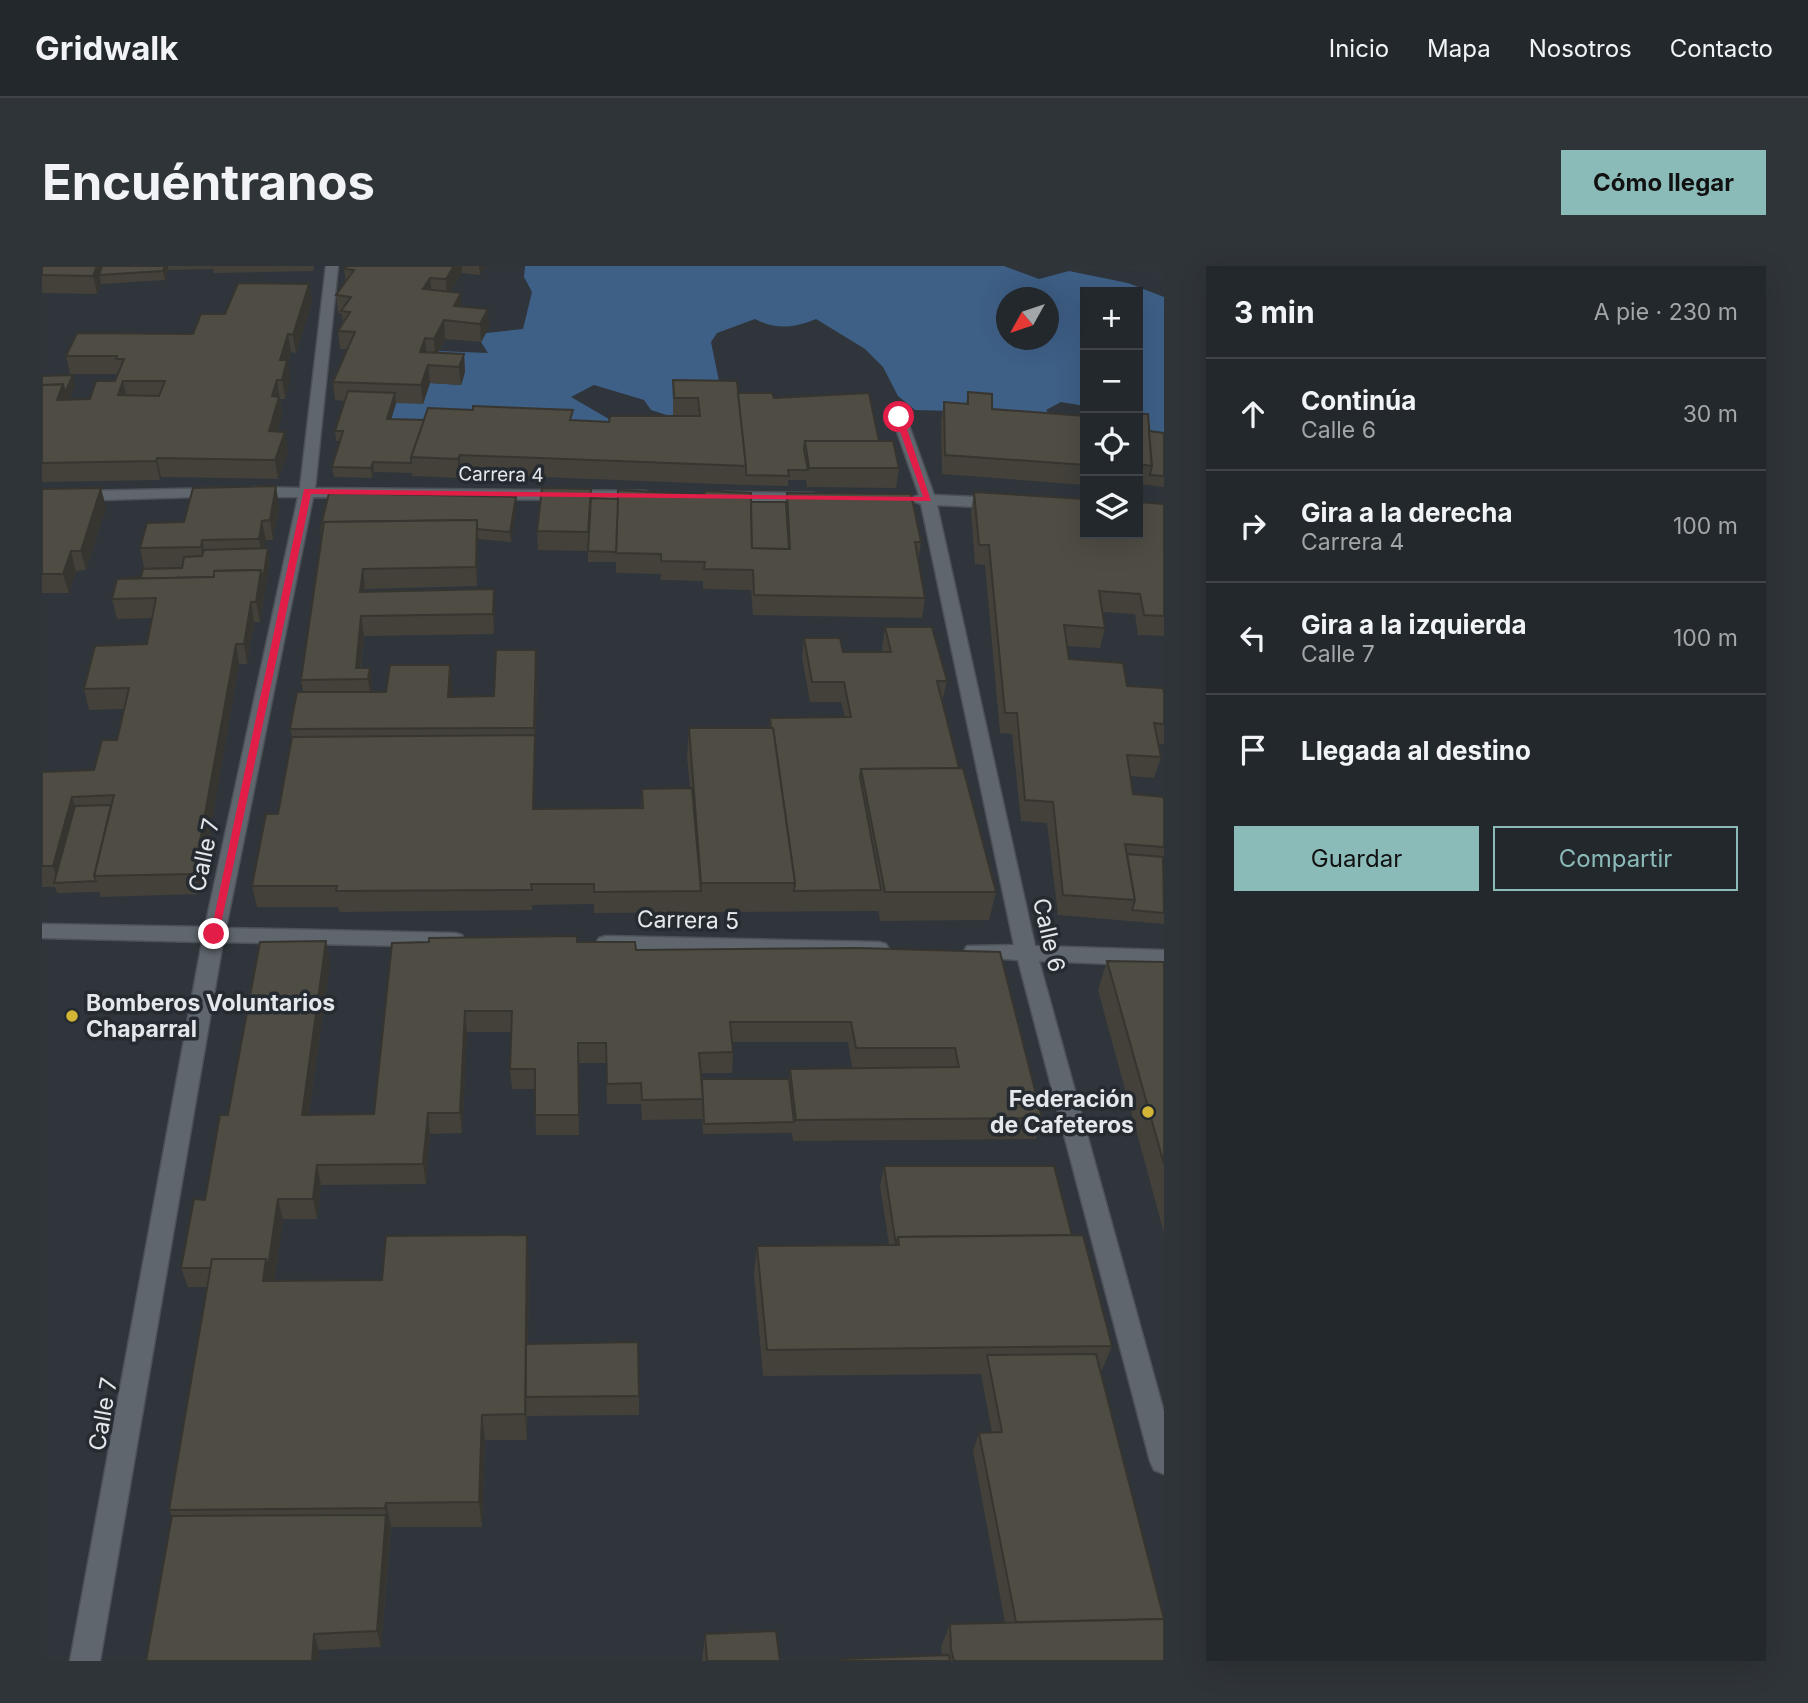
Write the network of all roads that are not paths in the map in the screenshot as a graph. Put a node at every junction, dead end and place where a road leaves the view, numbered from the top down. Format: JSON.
{"nodes":[{"id":1,"x":332,"y":266,"type":"edge"},
{"id":2,"x":899,"y":417,"type":"dead end"},
{"id":3,"x":307,"y":491,"type":"junction"},
{"id":4,"x":666,"y":496,"type":"edge"},
{"id":5,"x":707,"y":496,"type":"edge"},
{"id":6,"x":42,"y":497,"type":"edge"},
{"id":7,"x":832,"y":498,"type":"edge"},
{"id":8,"x":901,"y":499,"type":"edge"},
{"id":9,"x":928,"y":499,"type":"junction"},
{"id":10,"x":1020,"y":504,"type":"edge"},
{"id":11,"x":42,"y":931,"type":"edge"},
{"id":12,"x":214,"y":934,"type":"junction"},
{"id":13,"x":475,"y":940,"type":"edge"},
{"id":14,"x":586,"y":943,"type":"edge"},
{"id":15,"x":902,"y":950,"type":"edge"},
{"id":16,"x":958,"y":951,"type":"edge"},
{"id":17,"x":1026,"y":952,"type":"junction"},
{"id":18,"x":1164,"y":958,"type":"edge"},
{"id":19,"x":1164,"y":1461,"type":"edge"},
{"id":20,"x":85,"y":1661,"type":"edge"}],
"edges":[{"from":1,"to":3,"type":"street","name":"Calle 7"},
{"from":2,"to":9,"type":"street","name":"Calle 6"},
{"from":3,"to":4,"type":"street","name":"Carrera 4"},
{"from":3,"to":6,"type":"street","name":"Carrera 4"},
{"from":3,"to":12,"type":"street","name":"Calle 7"},
{"from":5,"to":7,"type":"street"},
{"from":8,"to":9,"type":"street"},
{"from":9,"to":10,"type":"street"},
{"from":9,"to":17,"type":"street","name":"Calle 6"},
{"from":11,"to":12,"type":"street"},
{"from":12,"to":13,"type":"street"},
{"from":12,"to":20,"type":"street","name":"Calle 7"},
{"from":14,"to":15,"type":"street","name":"Carrera 5"},
{"from":16,"to":17,"type":"street"},
{"from":17,"to":18,"type":"street"},
{"from":17,"to":19,"type":"street","name":"Calle 6"}]}
